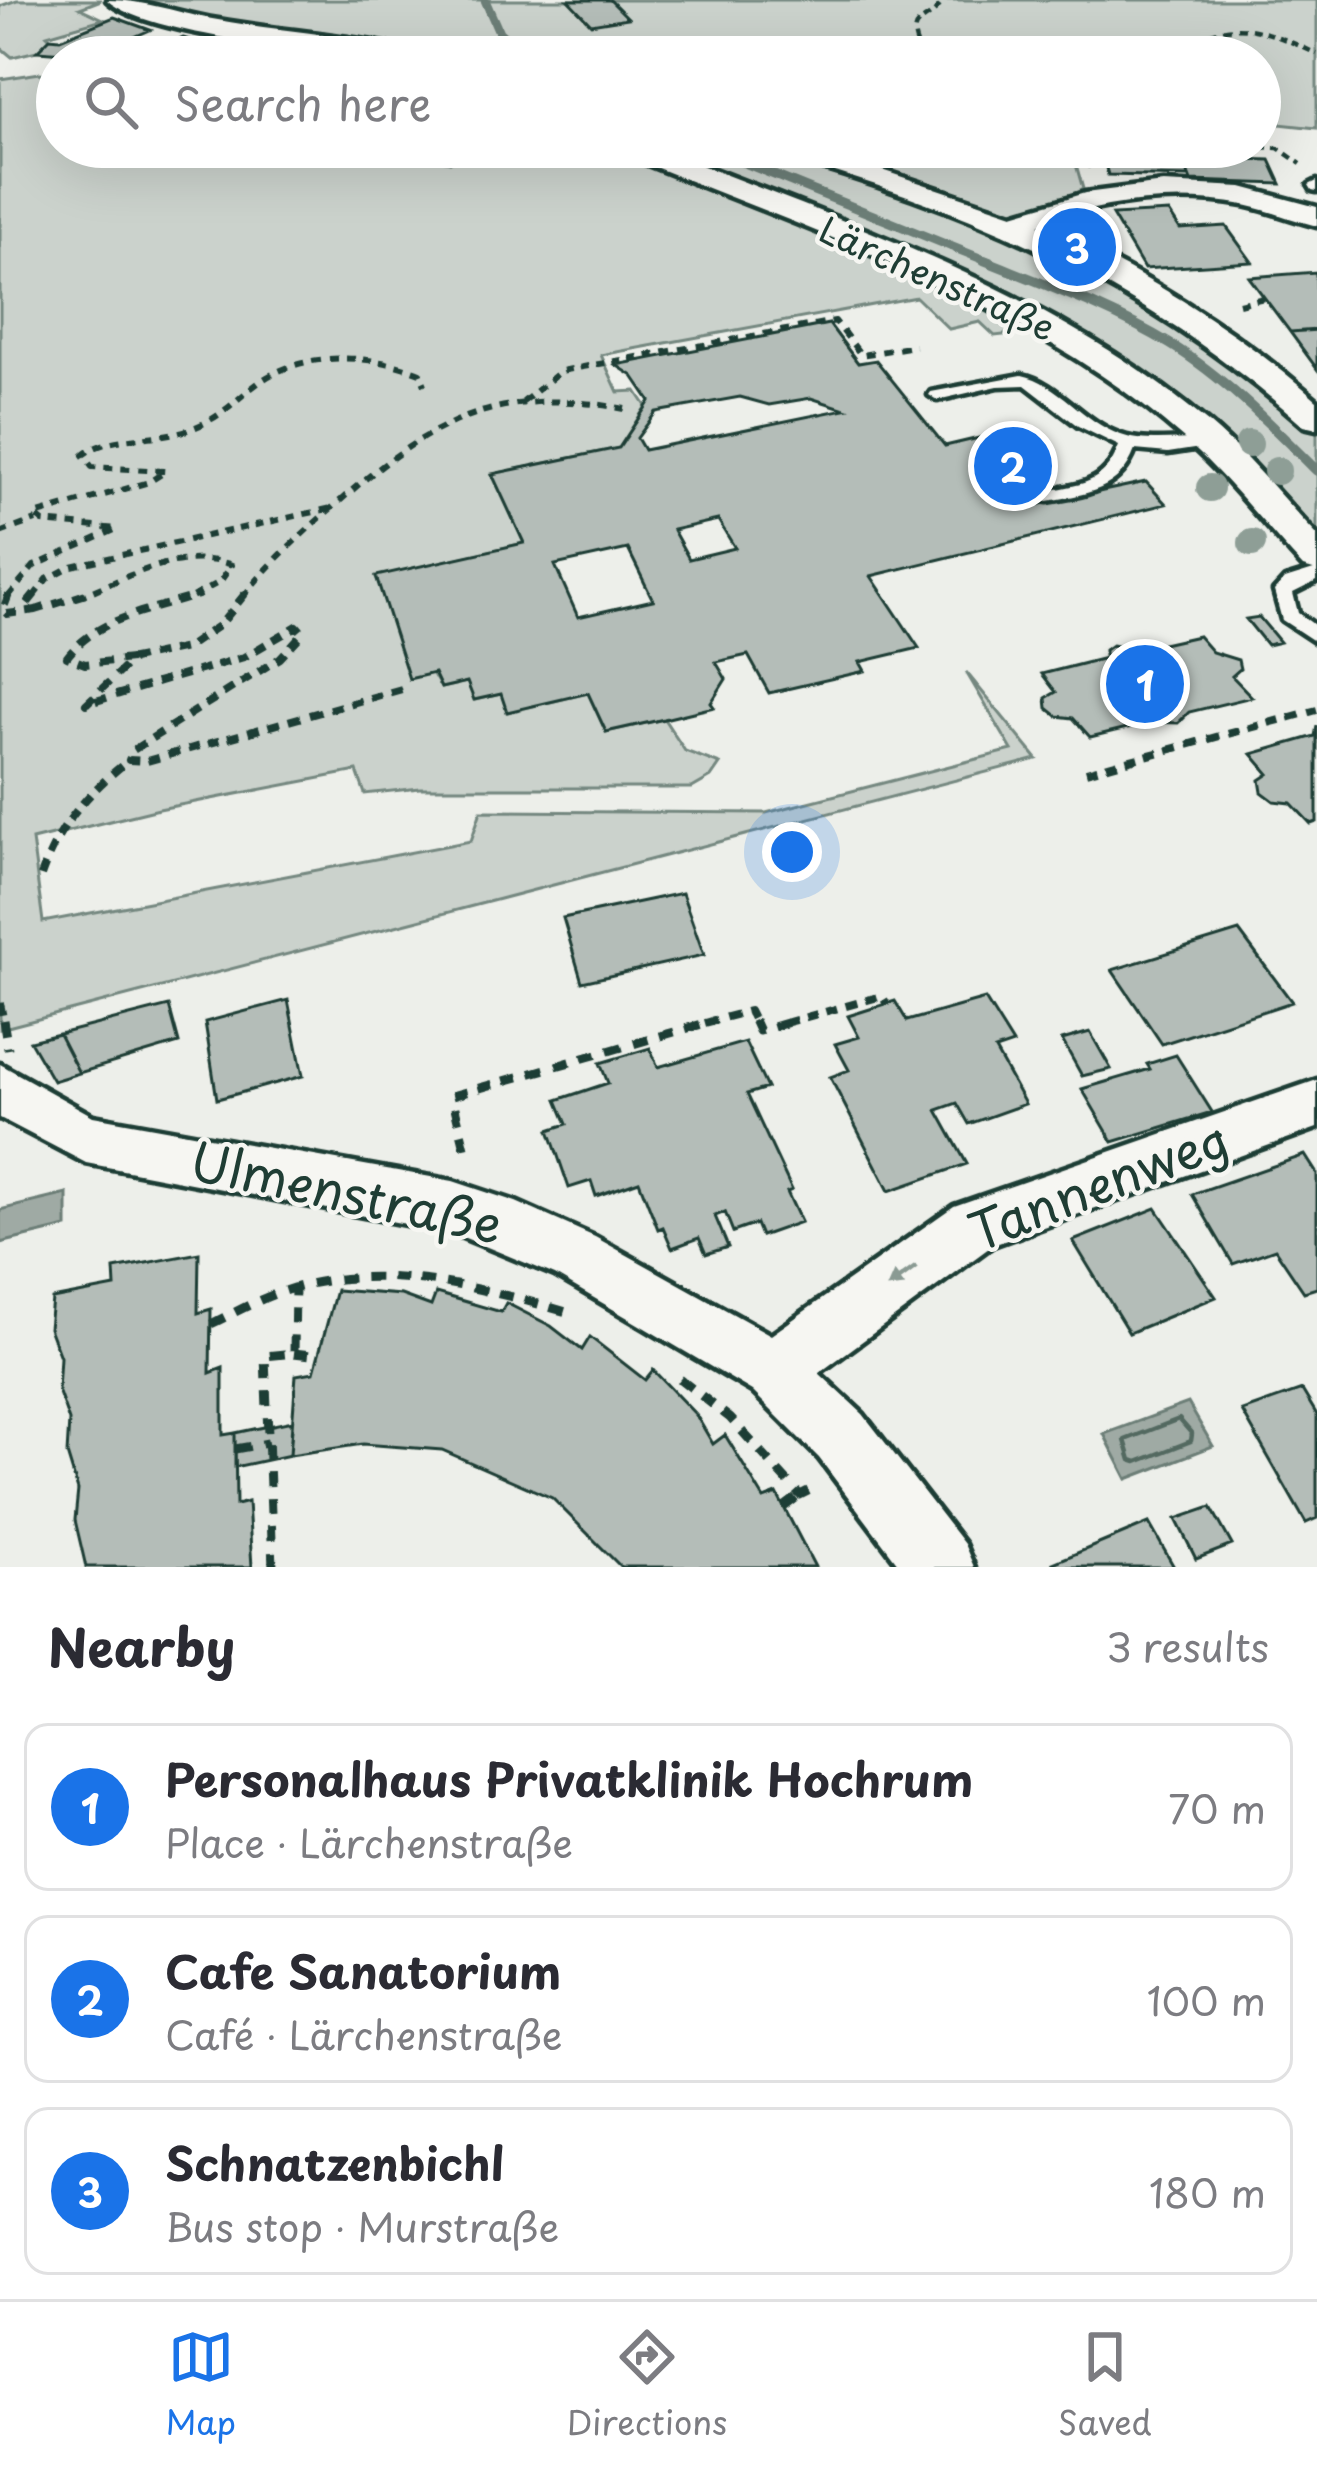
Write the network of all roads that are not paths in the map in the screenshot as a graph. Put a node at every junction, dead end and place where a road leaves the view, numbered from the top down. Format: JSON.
{"nodes":[{"id":1,"x":121,"y":1,"type":"edge"},
{"id":2,"x":259,"y":10,"type":"dead end"},
{"id":3,"x":92,"y":14,"type":"dead end"},
{"id":4,"x":277,"y":32,"type":"junction"},
{"id":5,"x":298,"y":36,"type":"edge"},
{"id":6,"x":682,"y":168,"type":"edge"},
{"id":7,"x":852,"y":168,"type":"edge"},
{"id":8,"x":1315,"y":200,"type":"edge"},
{"id":9,"x":1011,"y":225,"type":"junction"},
{"id":10,"x":937,"y":395,"type":"dead end"},
{"id":11,"x":1317,"y":418,"type":"edge"},
{"id":12,"x":1207,"y":442,"type":"junction"},
{"id":13,"x":1127,"y":445,"type":"junction"},
{"id":14,"x":1048,"y":496,"type":"dead end"},
{"id":15,"x":1317,"y":558,"type":"edge"},
{"id":16,"x":1317,"y":575,"type":"edge"},
{"id":17,"x":1317,"y":636,"type":"edge"},
{"id":18,"x":0,"y":1088,"type":"edge"},
{"id":19,"x":1317,"y":1104,"type":"edge"},
{"id":20,"x":773,"y":1370,"type":"junction"},
{"id":21,"x":941,"y":1567,"type":"edge"}],
"edges":[{"from":1,"to":3,"type":"street"},
{"from":1,"to":4,"type":"street"},
{"from":2,"to":4,"type":"street"},
{"from":4,"to":5,"type":"street"},
{"from":6,"to":12,"type":"street","name":"Lärchenstraße"},
{"from":7,"to":9,"type":"street"},
{"from":8,"to":9,"type":"street"},
{"from":9,"to":11,"type":"street"},
{"from":10,"to":13,"type":"lane"},
{"from":12,"to":13,"type":"lane"},
{"from":12,"to":15,"type":"street","name":"Lärchenstraße"},
{"from":13,"to":14,"type":"lane"},
{"from":16,"to":17,"type":"lane"},
{"from":18,"to":20,"type":"street","name":"Ulmenstraße"},
{"from":19,"to":20,"type":"street","name":"Tannenweg","one_way":true},
{"from":20,"to":21,"type":"street","name":"Ulmenstraße"}]}
